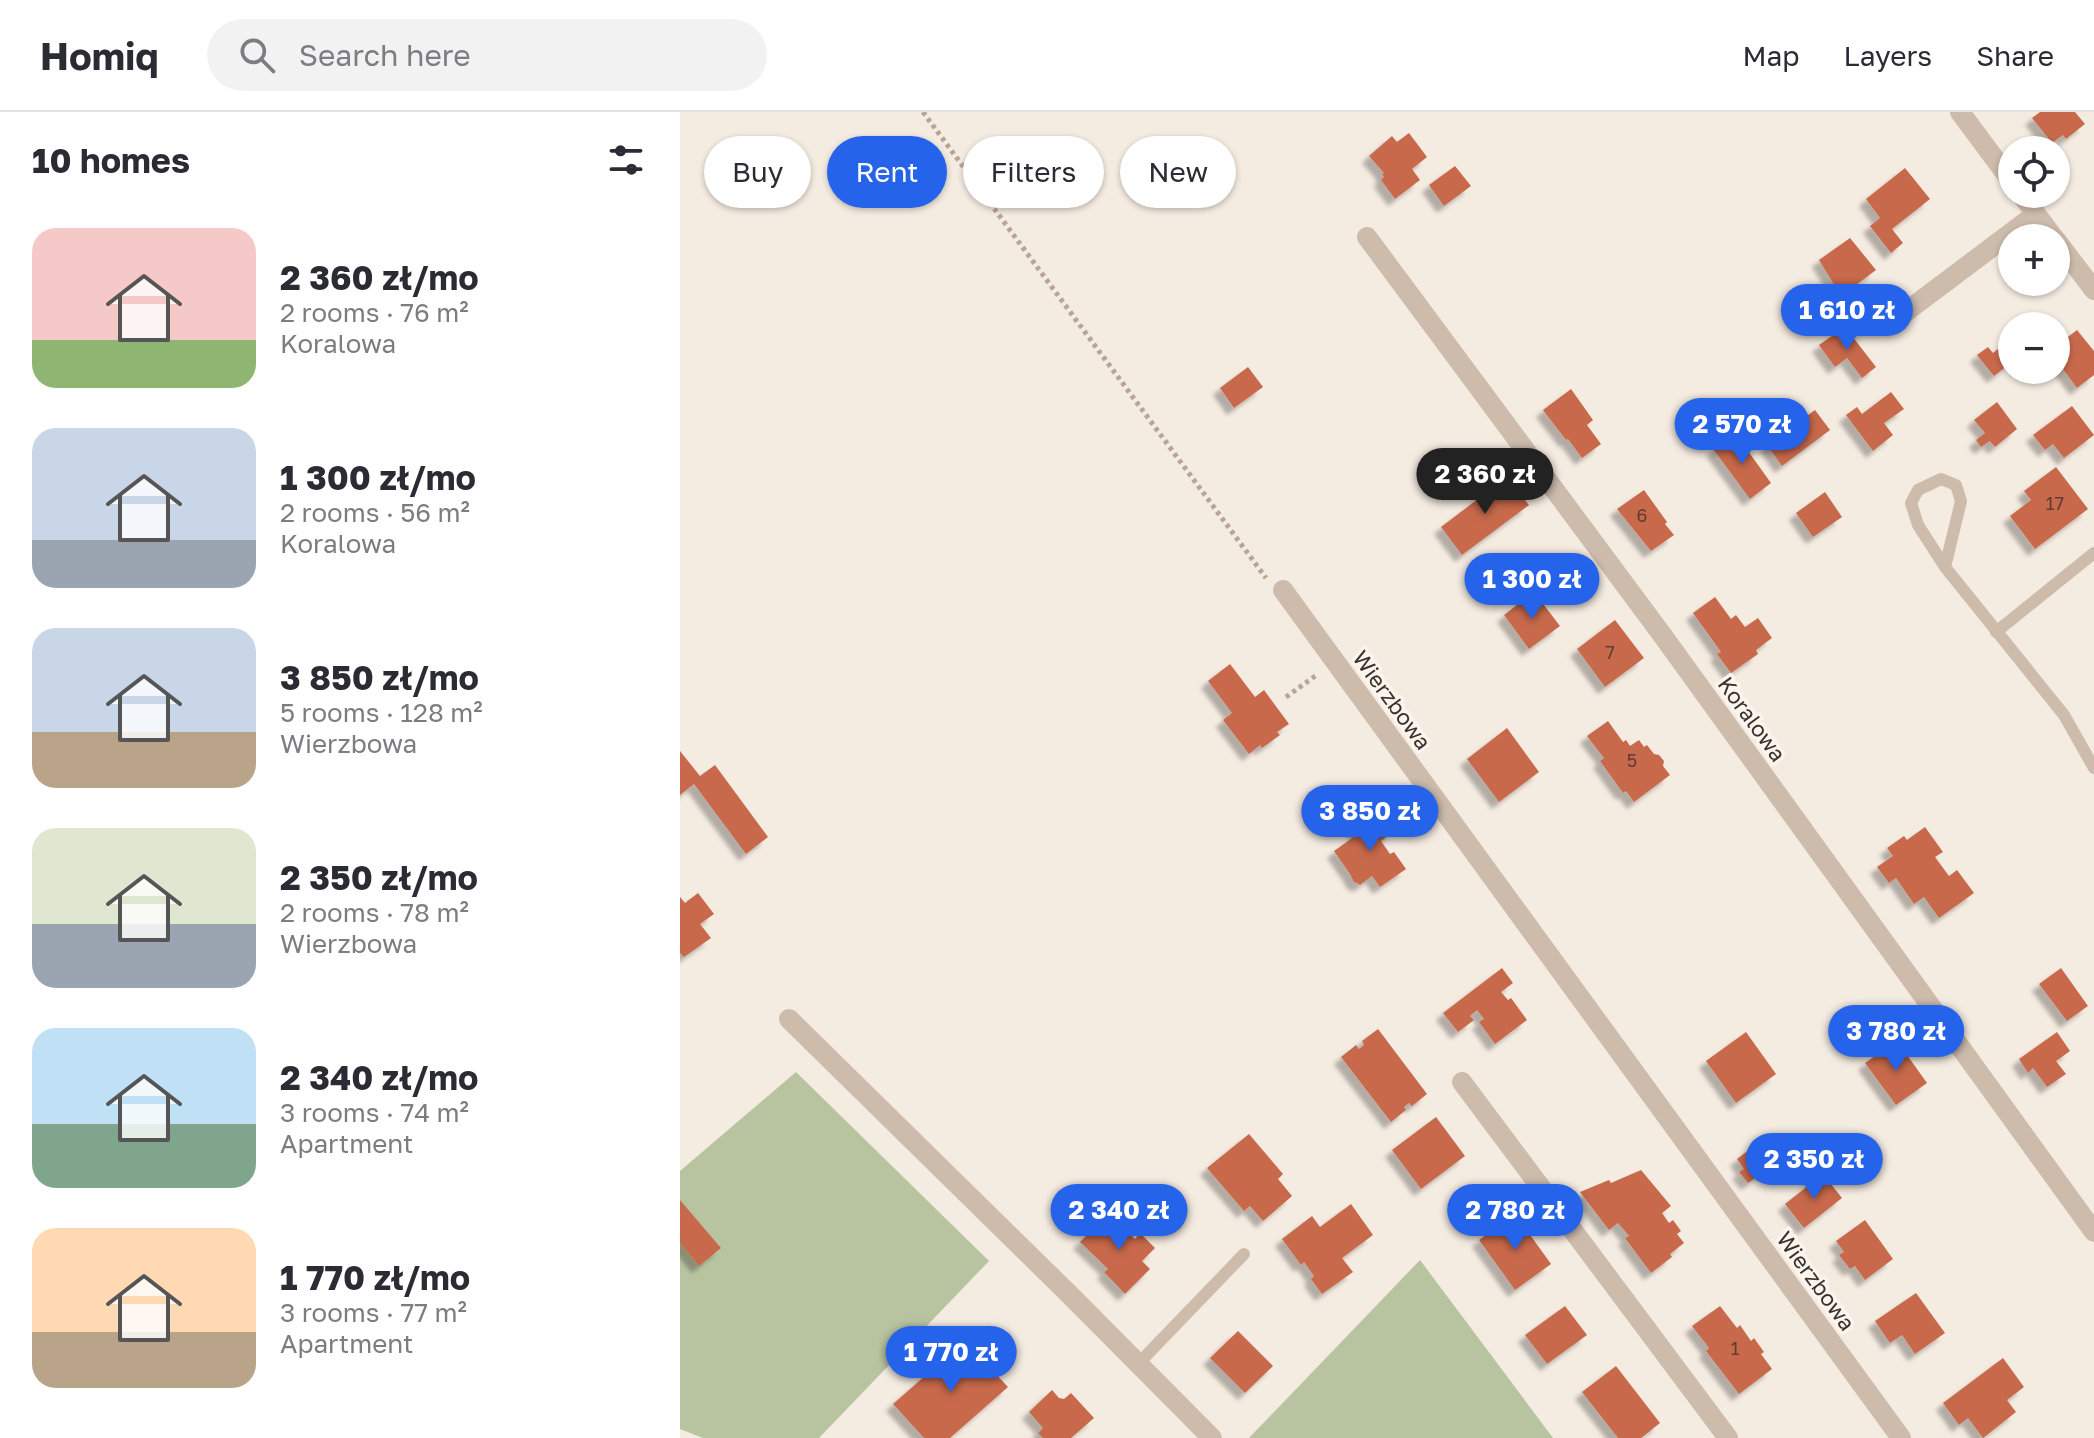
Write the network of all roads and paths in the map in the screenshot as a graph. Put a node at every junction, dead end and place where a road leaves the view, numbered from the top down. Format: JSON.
{"nodes":[{"id":1,"x":923,"y":112,"type":"edge"},
{"id":2,"x":1960,"y":112,"type":"edge"},
{"id":3,"x":1998,"y":163,"type":"edge"},
{"id":4,"x":2032,"y":208,"type":"edge"},
{"id":5,"x":2036,"y":214,"type":"junction"},
{"id":6,"x":2044,"y":224,"type":"edge"},
{"id":7,"x":1367,"y":237,"type":"dead end"},
{"id":8,"x":2070,"y":259,"type":"edge"},
{"id":9,"x":2094,"y":290,"type":"edge"},
{"id":10,"x":1891,"y":323,"type":"dead end"},
{"id":11,"x":2094,"y":553,"type":"edge"},
{"id":12,"x":1945,"y":567,"type":"junction"},
{"id":13,"x":1283,"y":590,"type":"joint"},
{"id":14,"x":1996,"y":632,"type":"junction"},
{"id":15,"x":1334,"y":661,"type":"junction"},
{"id":16,"x":1286,"y":697,"type":"dead end"},
{"id":17,"x":2094,"y":768,"type":"edge"},
{"id":18,"x":789,"y":1019,"type":"dead end"},
{"id":19,"x":1462,"y":1082,"type":"dead end"},
{"id":20,"x":2094,"y":1232,"type":"edge"},
{"id":21,"x":1244,"y":1254,"type":"dead end"},
{"id":22,"x":1138,"y":1364,"type":"junction"},
{"id":23,"x":1212,"y":1438,"type":"edge"},
{"id":24,"x":1728,"y":1438,"type":"edge"},
{"id":25,"x":1901,"y":1438,"type":"edge"}],
"edges":[{"from":1,"to":13,"type":"path"},
{"from":2,"to":3,"type":"street"},
{"from":4,"to":5,"type":"street"},
{"from":5,"to":6,"type":"street"},
{"from":5,"to":10,"type":"street"},
{"from":7,"to":20,"type":"street","name":"Koralowa"},
{"from":8,"to":9,"type":"street"},
{"from":11,"to":14,"type":"lane"},
{"from":12,"to":12,"type":"lane"},
{"from":12,"to":14,"type":"lane"},
{"from":13,"to":15,"type":"street","name":"Wierzbowa"},
{"from":14,"to":17,"type":"lane"},
{"from":15,"to":16,"type":"path"},
{"from":15,"to":25,"type":"street","name":"Wierzbowa"},
{"from":18,"to":22,"type":"street"},
{"from":19,"to":24,"type":"street"},
{"from":21,"to":22,"type":"lane"},
{"from":22,"to":23,"type":"street"}]}
